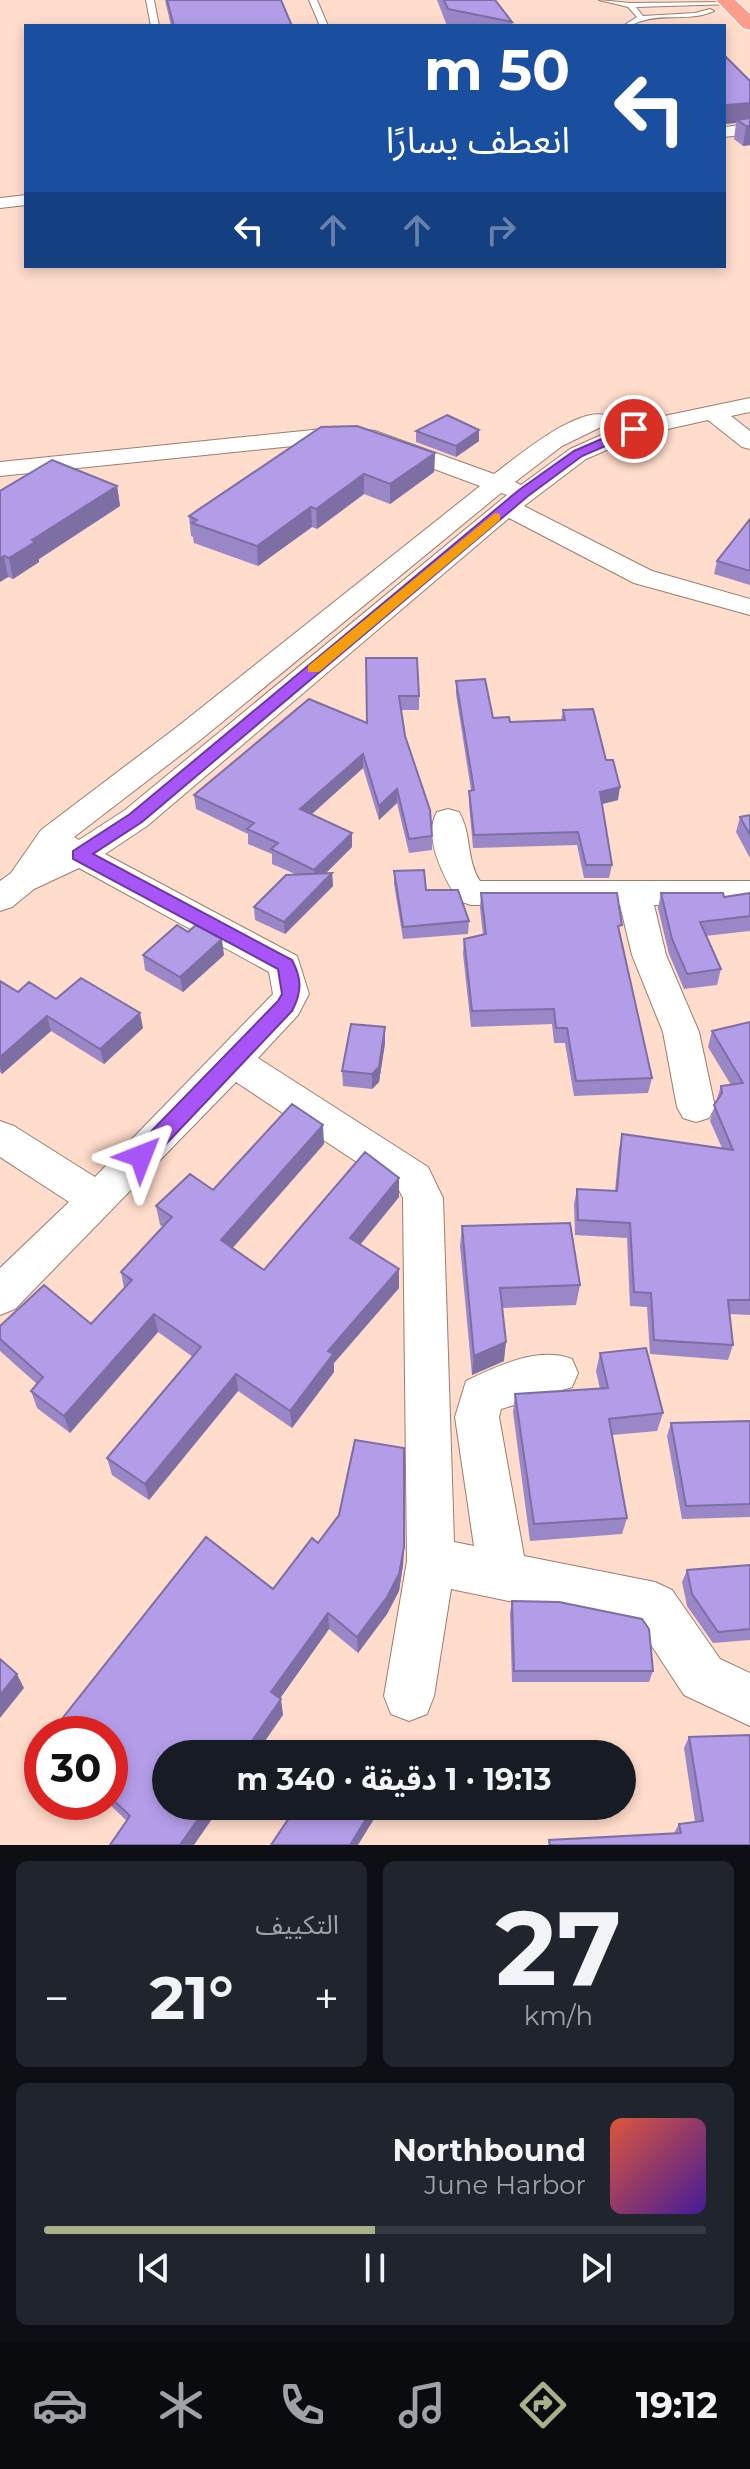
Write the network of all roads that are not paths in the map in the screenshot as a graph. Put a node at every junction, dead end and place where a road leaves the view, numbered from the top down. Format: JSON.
{"nodes":[{"id":1,"x":150,"y":0,"type":"edge"},
{"id":2,"x":313,"y":0,"type":"edge"},
{"id":3,"x":603,"y":0,"type":"edge"},
{"id":4,"x":680,"y":1,"type":"edge"},
{"id":5,"x":630,"y":5,"type":"junction"},
{"id":6,"x":730,"y":5,"type":"edge"},
{"id":7,"x":695,"y":15,"type":"junction"},
{"id":8,"x":641,"y":18,"type":"junction"},
{"id":9,"x":155,"y":24,"type":"edge"},
{"id":10,"x":323,"y":24,"type":"edge"},
{"id":11,"x":630,"y":24,"type":"edge"},
{"id":12,"x":704,"y":24,"type":"edge"},
{"id":13,"x":750,"y":24,"type":"edge"},
{"id":14,"x":750,"y":126,"type":"edge"},
{"id":15,"x":726,"y":129,"type":"edge"},
{"id":16,"x":24,"y":194,"type":"edge"},
{"id":17,"x":0,"y":196,"type":"edge"},
{"id":18,"x":24,"y":200,"type":"edge"},
{"id":19,"x":0,"y":203,"type":"edge"},
{"id":20,"x":750,"y":387,"type":"edge"},
{"id":21,"x":750,"y":405,"type":"edge"},
{"id":22,"x":712,"y":412,"type":"junction"},
{"id":23,"x":750,"y":442,"type":"edge"},
{"id":24,"x":0,"y":469,"type":"edge"},
{"id":25,"x":509,"y":495,"type":"junction"},
{"id":26,"x":750,"y":607,"type":"edge"},
{"id":27,"x":448,"y":820,"type":"dead end"},
{"id":28,"x":66,"y":846,"type":"junction"},
{"id":29,"x":11,"y":890,"type":"edge"},
{"id":30,"x":634,"y":893,"type":"junction"},
{"id":31,"x":750,"y":893,"type":"edge"},
{"id":32,"x":233,"y":1061,"type":"junction"},
{"id":33,"x":696,"y":1107,"type":"dead end"},
{"id":34,"x":0,"y":1137,"type":"edge"},
{"id":35,"x":97,"y":1199,"type":"junction"},
{"id":36,"x":0,"y":1296,"type":"edge"},
{"id":37,"x":556,"y":1373,"type":"dead end"},
{"id":38,"x":431,"y":1561,"type":"junction"},
{"id":39,"x":503,"y":1575,"type":"junction"},
{"id":40,"x":409,"y":1696,"type":"dead end"},
{"id":41,"x":750,"y":1700,"type":"edge"}],
"edges":[{"from":1,"to":9,"type":"lane"},
{"from":2,"to":10,"type":"lane"},
{"from":3,"to":5,"type":"lane"},
{"from":4,"to":5,"type":"lane"},
{"from":4,"to":6,"type":"lane"},
{"from":4,"to":7,"type":"lane"},
{"from":5,"to":8,"type":"lane"},
{"from":6,"to":7,"type":"lane"},
{"from":6,"to":13,"type":"highway"},
{"from":7,"to":8,"type":"lane"},
{"from":7,"to":12,"type":"lane"},
{"from":8,"to":11,"type":"lane"},
{"from":14,"to":15,"type":"street"},
{"from":16,"to":17,"type":"street"},
{"from":18,"to":19,"type":"street"},
{"from":20,"to":25,"type":"street"},
{"from":21,"to":22,"type":"street"},
{"from":22,"to":23,"type":"street"},
{"from":22,"to":25,"type":"street"},
{"from":24,"to":25,"type":"street"},
{"from":25,"to":26,"type":"street"},
{"from":25,"to":28,"type":"street"},
{"from":27,"to":30,"type":"street"},
{"from":28,"to":29,"type":"street"},
{"from":28,"to":32,"type":"street"},
{"from":30,"to":31,"type":"street"},
{"from":30,"to":33,"type":"street"},
{"from":32,"to":35,"type":"street"},
{"from":32,"to":38,"type":"street"},
{"from":34,"to":35,"type":"street"},
{"from":35,"to":36,"type":"street"},
{"from":37,"to":39,"type":"street"},
{"from":38,"to":39,"type":"street"},
{"from":38,"to":40,"type":"street"},
{"from":39,"to":41,"type":"street"}]}
